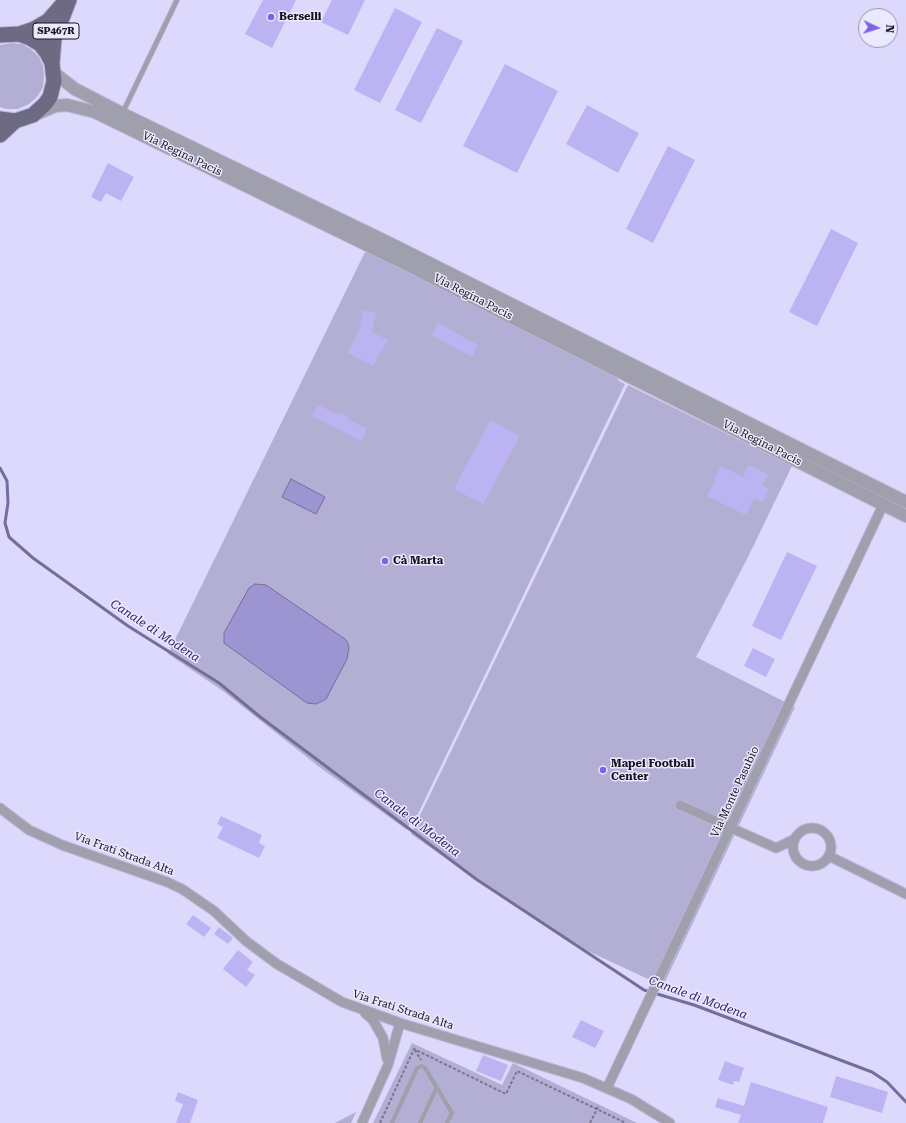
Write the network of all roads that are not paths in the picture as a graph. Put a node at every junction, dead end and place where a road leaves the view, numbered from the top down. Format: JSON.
{"nodes":[{"id":1,"x":67,"y":0,"type":"edge"},
{"id":2,"x":177,"y":0,"type":"edge"},
{"id":3,"x":18,"y":34,"type":"junction"},
{"id":4,"x":0,"y":35,"type":"edge"},
{"id":5,"x":53,"y":68,"type":"junction"},
{"id":6,"x":95,"y":112,"type":"junction"},
{"id":7,"x":122,"y":114,"type":"junction"},
{"id":8,"x":33,"y":115,"type":"junction"},
{"id":9,"x":0,"y":119,"type":"edge"},
{"id":10,"x":15,"y":121,"type":"junction"},
{"id":11,"x":0,"y":135,"type":"edge"},
{"id":12,"x":556,"y":339,"type":"junction"},
{"id":13,"x":658,"y":377,"type":"junction"},
{"id":14,"x":906,"y":502,"type":"edge"},
{"id":15,"x":883,"y":505,"type":"junction"},
{"id":16,"x":906,"y":516,"type":"edge"},
{"id":17,"x":680,"y":805,"type":"dead end"},
{"id":18,"x":0,"y":808,"type":"edge"},
{"id":19,"x":731,"y":828,"type":"junction"},
{"id":20,"x":795,"y":839,"type":"junction"},
{"id":21,"x":829,"y":856,"type":"junction"},
{"id":22,"x":906,"y":894,"type":"edge"},
{"id":23,"x":363,"y":1010,"type":"junction"},
{"id":24,"x":400,"y":1023,"type":"junction"},
{"id":25,"x":388,"y":1065,"type":"junction"},
{"id":26,"x":437,"y":1087,"type":"junction"},
{"id":27,"x":607,"y":1088,"type":"junction"},
{"id":28,"x":362,"y":1123,"type":"edge"},
{"id":29,"x":392,"y":1123,"type":"edge"},
{"id":30,"x":420,"y":1123,"type":"edge"},
{"id":31,"x":447,"y":1123,"type":"edge"},
{"id":32,"x":670,"y":1123,"type":"edge"}],
"edges":[{"from":1,"to":3,"type":"main road","number":"SP467R"},
{"from":1,"to":5,"type":"main road","number":"SP467R"},
{"from":2,"to":7,"type":"lane"},
{"from":3,"to":4,"type":"main road"},
{"from":3,"to":5,"type":"main road"},
{"from":5,"to":7,"type":"street","name":"Via Regina Pacis"},
{"from":5,"to":8,"type":"main road"},
{"from":6,"to":7,"type":"lane"},
{"from":6,"to":8,"type":"street","name":"Via Regina Pacis"},
{"from":6,"to":12,"type":"street","name":"Via Regina Pacis"},
{"from":7,"to":13,"type":"street","name":"Via Regina Pacis"},
{"from":8,"to":10,"type":"main road"},
{"from":9,"to":10,"type":"main road"},
{"from":10,"to":11,"type":"main road"},
{"from":12,"to":13,"type":"lane"},
{"from":12,"to":15,"type":"street","name":"Via Regina Pacis"},
{"from":13,"to":14,"type":"street","name":"Via Regina Pacis"},
{"from":15,"to":16,"type":"street","name":"Via Regina Pacis"},
{"from":15,"to":19,"type":"street","name":"Via Monte Pasubio"},
{"from":17,"to":19,"type":"street"},
{"from":18,"to":23,"type":"street","name":"Via Frati Strada Alta"},
{"from":19,"to":20,"type":"street"},
{"from":19,"to":27,"type":"street","name":"Via Monte Pasubio"},
{"from":20,"to":21,"type":"street"},
{"from":20,"to":21,"type":"street"},
{"from":21,"to":22,"type":"street"},
{"from":23,"to":24,"type":"street","name":"Via Frati Strada Alta"},
{"from":23,"to":25,"type":"street"},
{"from":24,"to":25,"type":"street"},
{"from":24,"to":27,"type":"street","name":"Via Frati Strada Alta"},
{"from":25,"to":28,"type":"street"},
{"from":26,"to":29,"type":"lane"},
{"from":26,"to":30,"type":"lane"},
{"from":26,"to":31,"type":"lane"},
{"from":27,"to":32,"type":"street","name":"Via Frati Strada Alta"}]}
